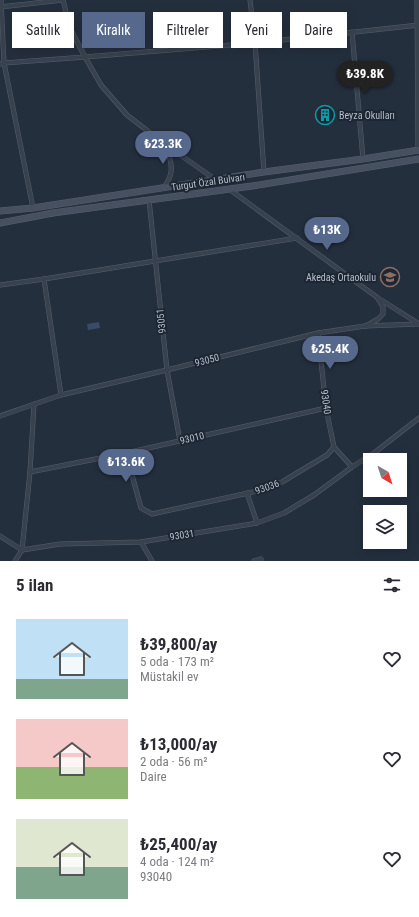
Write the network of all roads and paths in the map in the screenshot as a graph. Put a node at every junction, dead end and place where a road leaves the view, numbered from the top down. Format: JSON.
{"nodes":[{"id":1,"x":1,"y":0,"type":"edge"},
{"id":2,"x":63,"y":0,"type":"edge"},
{"id":3,"x":250,"y":0,"type":"edge"},
{"id":4,"x":417,"y":0,"type":"edge"},
{"id":5,"x":1,"y":7,"type":"edge"},
{"id":6,"x":251,"y":12,"type":"edge"},
{"id":7,"x":418,"y":25,"type":"edge"},
{"id":8,"x":352,"y":32,"type":"junction"},
{"id":9,"x":282,"y":40,"type":"edge"},
{"id":10,"x":231,"y":45,"type":"edge"},
{"id":11,"x":255,"y":48,"type":"edge"},
{"id":12,"x":85,"y":57,"type":"junction"},
{"id":13,"x":2,"y":64,"type":"edge"},
{"id":14,"x":162,"y":142,"type":"junction"},
{"id":15,"x":418,"y":150,"type":"edge"},
{"id":16,"x":363,"y":159,"type":"junction"},
{"id":17,"x":419,"y":159,"type":"edge"},
{"id":18,"x":264,"y":172,"type":"junction"},
{"id":19,"x":216,"y":180,"type":"junction"},
{"id":20,"x":164,"y":188,"type":"junction"},
{"id":21,"x":229,"y":189,"type":"junction"},
{"id":22,"x":149,"y":200,"type":"junction"},
{"id":23,"x":33,"y":208,"type":"junction"},
{"id":24,"x":0,"y":211,"type":"edge"},
{"id":25,"x":0,"y":222,"type":"edge"},
{"id":26,"x":297,"y":238,"type":"junction"},
{"id":27,"x":155,"y":261,"type":"junction"},
{"id":28,"x":44,"y":279,"type":"junction"},
{"id":29,"x":0,"y":285,"type":"edge"},
{"id":30,"x":378,"y":298,"type":"junction"},
{"id":31,"x":419,"y":324,"type":"edge"},
{"id":32,"x":366,"y":326,"type":"junction"},
{"id":33,"x":318,"y":334,"type":"junction"},
{"id":34,"x":167,"y":370,"type":"junction"},
{"id":35,"x":61,"y":395,"type":"junction"},
{"id":36,"x":34,"y":404,"type":"junction"},
{"id":37,"x":326,"y":408,"type":"junction"},
{"id":38,"x":0,"y":416,"type":"edge"},
{"id":39,"x":419,"y":418,"type":"edge"},
{"id":40,"x":180,"y":441,"type":"junction"},
{"id":41,"x":334,"y":447,"type":"junction"},
{"id":42,"x":126,"y":453,"type":"junction"},
{"id":43,"x":352,"y":467,"type":"junction"},
{"id":44,"x":30,"y":472,"type":"junction"},
{"id":45,"x":247,"y":494,"type":"junction"},
{"id":46,"x":257,"y":523,"type":"junction"},
{"id":47,"x":0,"y":536,"type":"edge"},
{"id":48,"x":141,"y":542,"type":"junction"},
{"id":49,"x":22,"y":550,"type":"junction"},
{"id":50,"x":15,"y":561,"type":"edge"},
{"id":51,"x":152,"y":561,"type":"edge"},
{"id":52,"x":254,"y":561,"type":"edge"},
{"id":53,"x":261,"y":561,"type":"edge"}],
"edges":[{"from":1,"to":5,"type":"street"},
{"from":2,"to":5,"type":"street"},
{"from":2,"to":12,"type":"street"},
{"from":3,"to":6,"type":"street"},
{"from":4,"to":7,"type":"street"},
{"from":5,"to":13,"type":"street"},
{"from":7,"to":8,"type":"street"},
{"from":7,"to":15,"type":"street"},
{"from":8,"to":9,"type":"street"},
{"from":8,"to":16,"type":"street"},
{"from":10,"to":12,"type":"street"},
{"from":11,"to":18,"type":"street"},
{"from":12,"to":13,"type":"street"},
{"from":12,"to":14,"type":"street"},
{"from":13,"to":23,"type":"street"},
{"from":14,"to":19,"type":"street"},
{"from":14,"to":20,"type":"street"},
{"from":15,"to":16,"type":"main road","name":"Turgut Özal Bulvarı"},
{"from":16,"to":18,"type":"main road","name":"Turgut Özal Bulvarı"},
{"from":17,"to":21,"type":"main road","name":"Turgut Özal Bulvarı"},
{"from":18,"to":19,"type":"main road","name":"Turgut Özal Bulvarı"},
{"from":19,"to":20,"type":"main road","name":"Turgut Özal Bulvarı"},
{"from":20,"to":23,"type":"main road","name":"Turgut Özal Bulvarı"},
{"from":21,"to":22,"type":"main road","name":"Turgut Özal Bulvarı"},
{"from":21,"to":26,"type":"street"},
{"from":22,"to":25,"type":"main road","name":"Turgut Özal Bulvarı"},
{"from":22,"to":27,"type":"street","name":"93051"},
{"from":23,"to":24,"type":"main road","name":"Turgut Özal Bulvarı"},
{"from":26,"to":27,"type":"street"},
{"from":26,"to":30,"type":"street"},
{"from":27,"to":28,"type":"street"},
{"from":27,"to":34,"type":"street","name":"93051"},
{"from":28,"to":29,"type":"street"},
{"from":28,"to":35,"type":"street"},
{"from":30,"to":31,"type":"street"},
{"from":30,"to":32,"type":"street"},
{"from":31,"to":32,"type":"street","name":"93050"},
{"from":32,"to":33,"type":"street","name":"93050"},
{"from":33,"to":34,"type":"street","name":"93050"},
{"from":33,"to":37,"type":"street","name":"93040"},
{"from":34,"to":35,"type":"street","name":"93050"},
{"from":34,"to":40,"type":"street","name":"93051"},
{"from":35,"to":36,"type":"street","name":"93050"},
{"from":36,"to":38,"type":"street","name":"93050"},
{"from":36,"to":44,"type":"street"},
{"from":37,"to":40,"type":"street","name":"93010"},
{"from":37,"to":41,"type":"street","name":"93040"},
{"from":39,"to":43,"type":"street"},
{"from":40,"to":42,"type":"street","name":"93010"},
{"from":41,"to":43,"type":"street"},
{"from":41,"to":45,"type":"street","name":"93036"},
{"from":42,"to":44,"type":"street","name":"93010"},
{"from":42,"to":45,"type":"street","name":"93036"},
{"from":43,"to":46,"type":"street","name":"93031"},
{"from":44,"to":49,"type":"street"},
{"from":45,"to":46,"type":"street"},
{"from":46,"to":48,"type":"street","name":"93031"},
{"from":47,"to":49,"type":"street"},
{"from":48,"to":49,"type":"street","name":"93031"},
{"from":48,"to":51,"type":"street"},
{"from":49,"to":50,"type":"street"},
{"from":52,"to":53,"type":"street"}]}
